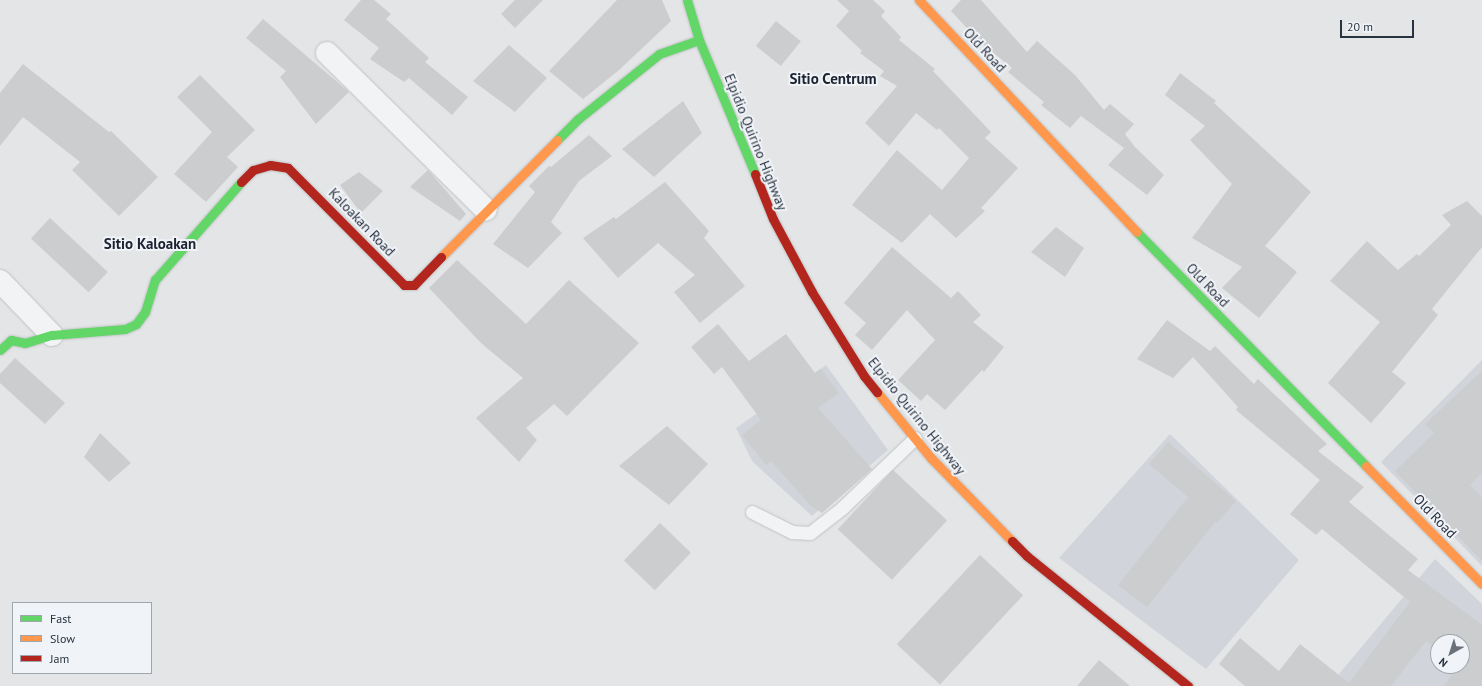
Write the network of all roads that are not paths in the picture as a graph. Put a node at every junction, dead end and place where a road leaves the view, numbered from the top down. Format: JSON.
{"nodes":[{"id":1,"x":687,"y":0,"type":"edge"},
{"id":2,"x":919,"y":0,"type":"edge"},
{"id":3,"x":699,"y":40,"type":"junction"},
{"id":4,"x":327,"y":53,"type":"dead end"},
{"id":5,"x":486,"y":210,"type":"junction"},
{"id":6,"x":0,"y":281,"type":"edge"},
{"id":7,"x":52,"y":335,"type":"junction"},
{"id":8,"x":0,"y":350,"type":"edge"},
{"id":9,"x":915,"y":438,"type":"junction"},
{"id":10,"x":752,"y":512,"type":"dead end"},
{"id":11,"x":1482,"y":584,"type":"edge"},
{"id":12,"x":1188,"y":686,"type":"edge"}],
"edges":[{"from":1,"to":3,"type":"main road","name":"Elpidio Quirino Highway"},
{"from":2,"to":11,"type":"main road","name":"Old Road"},
{"from":3,"to":5,"type":"main road","name":"Kaloakan Road"},
{"from":3,"to":9,"type":"main road","name":"Elpidio Quirino Highway"},
{"from":4,"to":5,"type":"street"},
{"from":5,"to":7,"type":"main road","name":"Kaloakan Road"},
{"from":6,"to":7,"type":"street"},
{"from":7,"to":8,"type":"main road","name":"Kaloakan Road"},
{"from":9,"to":10,"type":"lane"},
{"from":9,"to":12,"type":"main road","name":"Elpidio Quirino Highway"}]}
